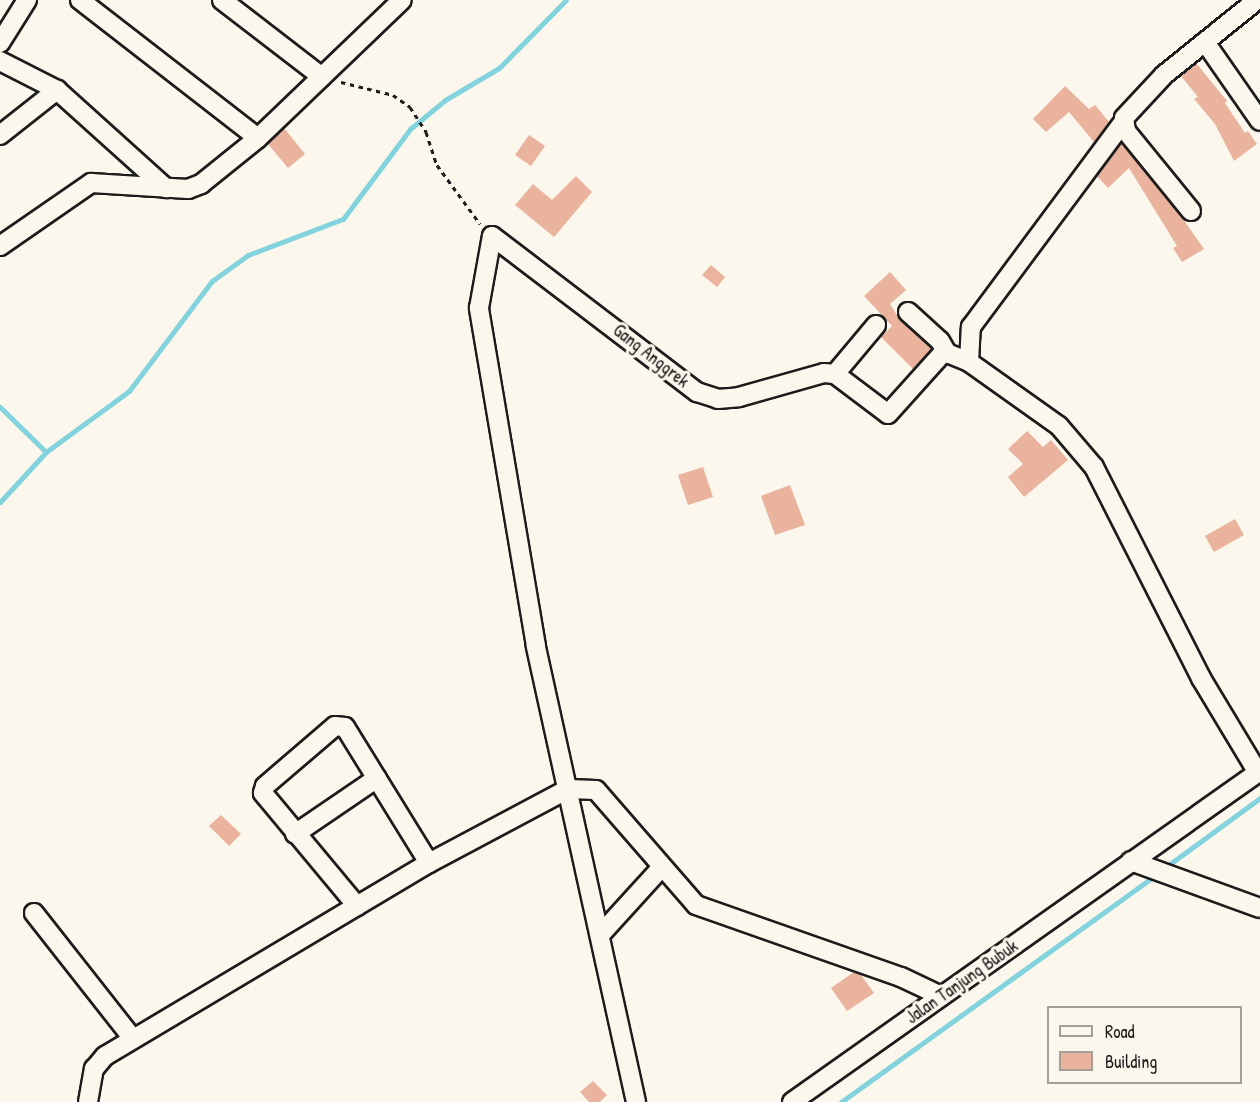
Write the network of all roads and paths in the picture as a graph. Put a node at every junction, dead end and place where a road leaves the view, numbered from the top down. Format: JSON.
{"nodes":[{"id":1,"x":27,"y":0,"type":"edge"},
{"id":2,"x":80,"y":0,"type":"edge"},
{"id":3,"x":222,"y":0,"type":"edge"},
{"id":4,"x":402,"y":0,"type":"edge"},
{"id":5,"x":1257,"y":0,"type":"edge"},
{"id":6,"x":242,"y":6,"type":"edge"},
{"id":7,"x":1205,"y":42,"type":"junction"},
{"id":8,"x":0,"y":43,"type":"edge"},
{"id":9,"x":0,"y":61,"type":"edge"},
{"id":10,"x":322,"y":77,"type":"junction"},
{"id":11,"x":57,"y":90,"type":"junction"},
{"id":12,"x":1257,"y":112,"type":"edge"},
{"id":13,"x":1123,"y":122,"type":"junction"},
{"id":14,"x":0,"y":135,"type":"edge"},
{"id":15,"x":258,"y":138,"type":"junction"},
{"id":16,"x":166,"y":188,"type":"junction"},
{"id":17,"x":1191,"y":211,"type":"dead end"},
{"id":18,"x":486,"y":230,"type":"junction"},
{"id":19,"x":0,"y":246,"type":"edge"},
{"id":20,"x":908,"y":312,"type":"dead end"},
{"id":21,"x":876,"y":325,"type":"dead end"},
{"id":22,"x":947,"y":353,"type":"junction"},
{"id":23,"x":969,"y":362,"type":"junction"},
{"id":24,"x":835,"y":374,"type":"junction"},
{"id":25,"x":1259,"y":772,"type":"edge"},
{"id":26,"x":377,"y":778,"type":"junction"},
{"id":27,"x":568,"y":789,"type":"junction"},
{"id":28,"x":295,"y":834,"type":"junction"},
{"id":29,"x":429,"y":863,"type":"junction"},
{"id":30,"x":1139,"y":864,"type":"junction"},
{"id":31,"x":661,"y":868,"type":"junction"},
{"id":32,"x":357,"y":906,"type":"junction"},
{"id":33,"x":1260,"y":908,"type":"edge"},
{"id":34,"x":34,"y":913,"type":"dead end"},
{"id":35,"x":600,"y":935,"type":"junction"},
{"id":36,"x":941,"y":996,"type":"junction"},
{"id":37,"x":132,"y":1039,"type":"junction"},
{"id":38,"x":88,"y":1102,"type":"edge"},
{"id":39,"x":636,"y":1102,"type":"edge"},
{"id":40,"x":792,"y":1102,"type":"edge"}],
"edges":[{"from":1,"to":8,"type":"street"},
{"from":2,"to":15,"type":"street"},
{"from":3,"to":6,"type":"street"},
{"from":4,"to":10,"type":"street"},
{"from":5,"to":7,"type":"street"},
{"from":6,"to":10,"type":"street"},
{"from":7,"to":12,"type":"street"},
{"from":7,"to":13,"type":"street"},
{"from":9,"to":11,"type":"street"},
{"from":10,"to":15,"type":"street"},
{"from":10,"to":18,"type":"path"},
{"from":11,"to":14,"type":"street"},
{"from":11,"to":16,"type":"street"},
{"from":13,"to":17,"type":"street"},
{"from":13,"to":23,"type":"street"},
{"from":15,"to":16,"type":"street"},
{"from":16,"to":19,"type":"street"},
{"from":18,"to":24,"type":"street","name":"Gang Anggrek"},
{"from":18,"to":27,"type":"street"},
{"from":20,"to":22,"type":"street"},
{"from":21,"to":24,"type":"street"},
{"from":22,"to":23,"type":"street"},
{"from":22,"to":24,"type":"street"},
{"from":23,"to":25,"type":"street"},
{"from":25,"to":30,"type":"street","name":"Jalan Tanjung Bubuk"},
{"from":26,"to":28,"type":"street"},
{"from":26,"to":28,"type":"street"},
{"from":26,"to":29,"type":"street"},
{"from":27,"to":29,"type":"street"},
{"from":27,"to":31,"type":"street"},
{"from":27,"to":35,"type":"street"},
{"from":28,"to":32,"type":"street"},
{"from":29,"to":32,"type":"street"},
{"from":30,"to":33,"type":"street"},
{"from":30,"to":36,"type":"street","name":"Jalan Tanjung Bubuk"},
{"from":31,"to":35,"type":"street"},
{"from":31,"to":36,"type":"street"},
{"from":32,"to":37,"type":"street"},
{"from":34,"to":37,"type":"street"},
{"from":35,"to":39,"type":"street"},
{"from":36,"to":40,"type":"street","name":"Jalan Tanjung Bubuk"},
{"from":37,"to":38,"type":"street"}]}
